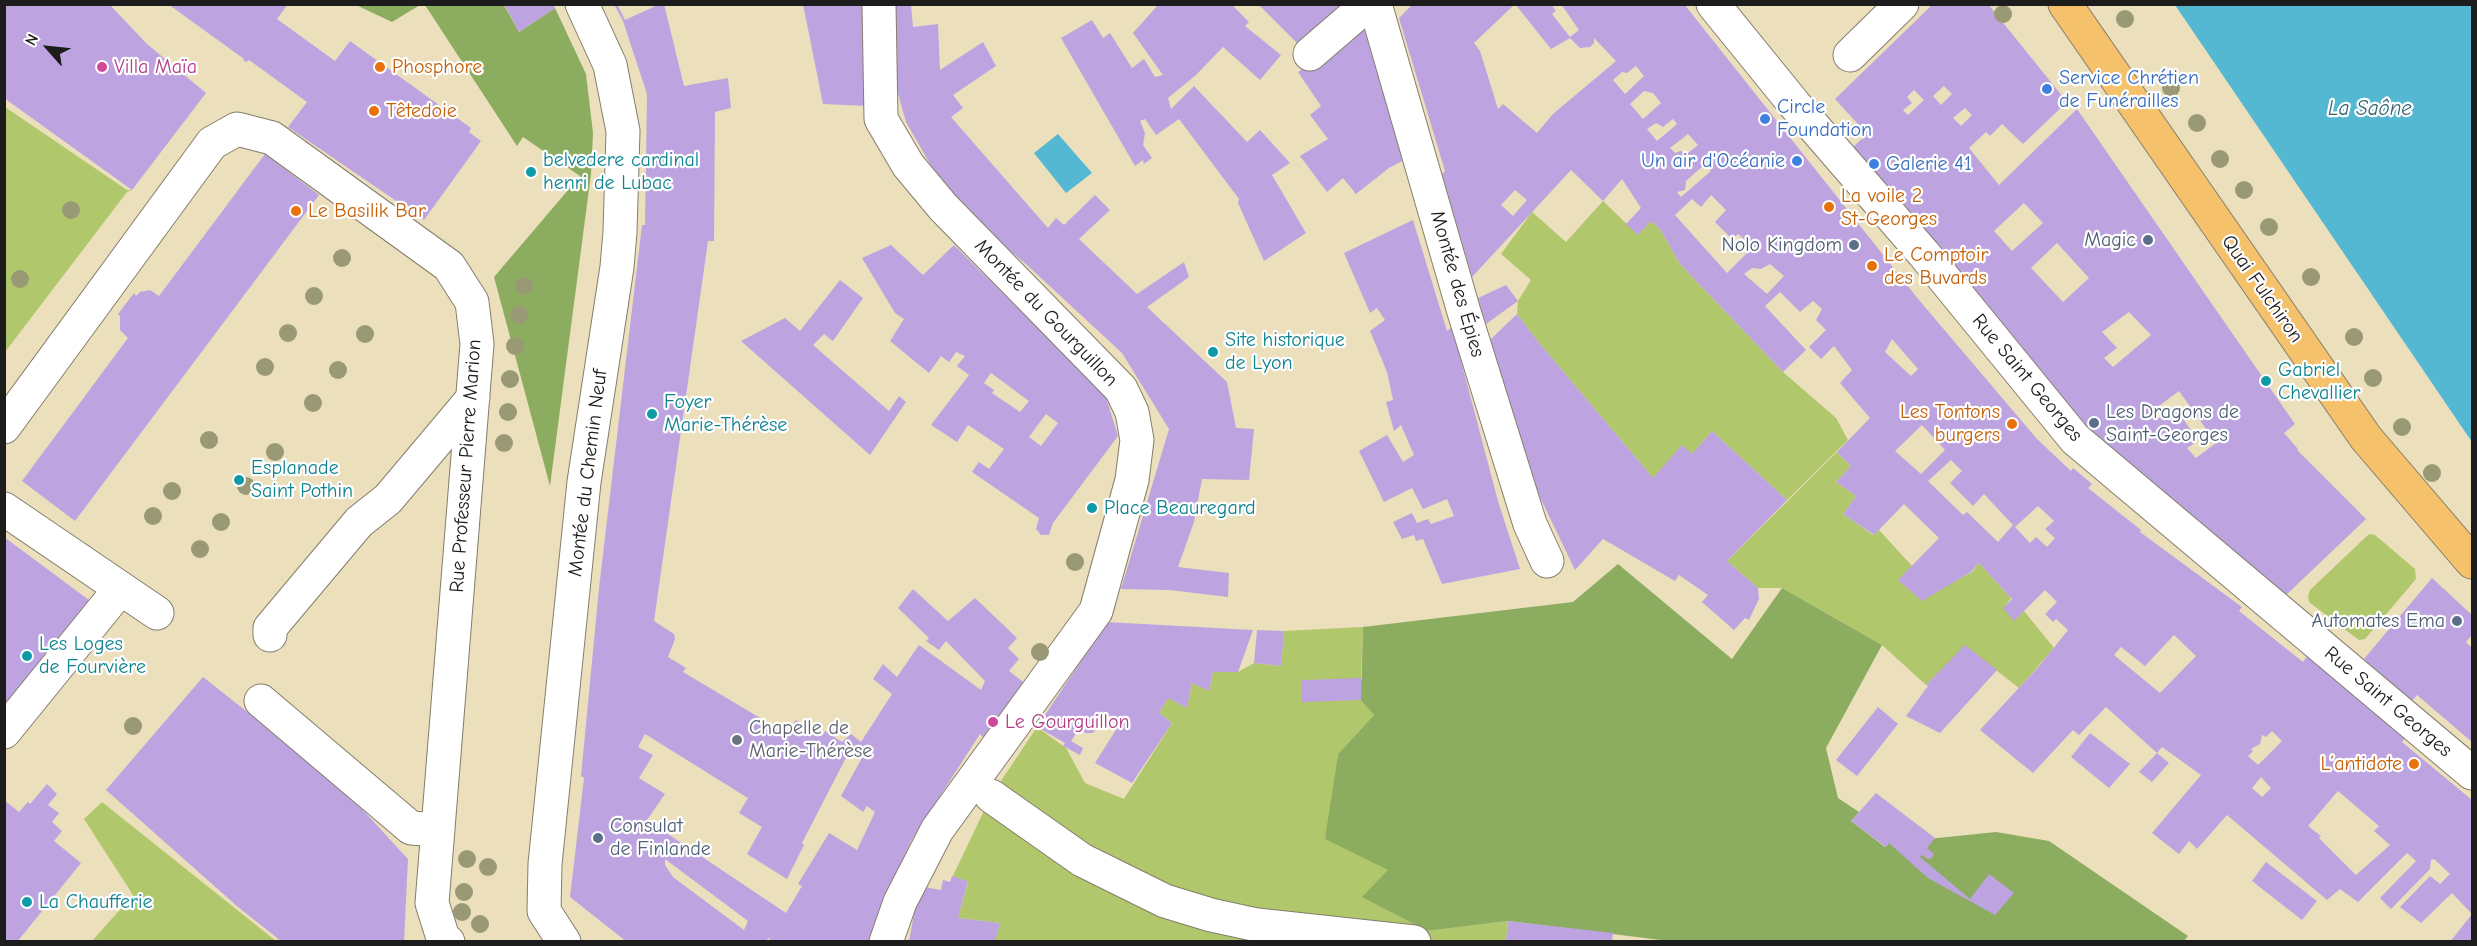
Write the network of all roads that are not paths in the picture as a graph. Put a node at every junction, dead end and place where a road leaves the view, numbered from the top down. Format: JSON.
{"nodes":[{"id":1,"x":582,"y":4,"type":"edge"},
{"id":2,"x":879,"y":4,"type":"edge"},
{"id":3,"x":1368,"y":4,"type":"edge"},
{"id":4,"x":1376,"y":4,"type":"edge"},
{"id":5,"x":1713,"y":4,"type":"edge"},
{"id":6,"x":1902,"y":4,"type":"edge"},
{"id":7,"x":2064,"y":4,"type":"edge"},
{"id":8,"x":1310,"y":54,"type":"dead end"},
{"id":9,"x":1850,"y":55,"type":"dead end"},
{"id":10,"x":473,"y":398,"type":"junction"},
{"id":11,"x":4,"y":427,"type":"edge"},
{"id":12,"x":4,"y":509,"type":"edge"},
{"id":13,"x":1547,"y":561,"type":"dead end"},
{"id":14,"x":2472,"y":562,"type":"edge"},
{"id":15,"x":120,"y":589,"type":"junction"},
{"id":16,"x":157,"y":614,"type":"dead end"},
{"id":17,"x":270,"y":634,"type":"dead end"},
{"id":18,"x":261,"y":701,"type":"dead end"},
{"id":19,"x":4,"y":732,"type":"edge"},
{"id":20,"x":2472,"y":773,"type":"edge"},
{"id":21,"x":991,"y":796,"type":"dead end"},
{"id":22,"x":438,"y":830,"type":"junction"},
{"id":23,"x":558,"y":939,"type":"edge"},
{"id":24,"x":448,"y":942,"type":"edge"},
{"id":25,"x":886,"y":942,"type":"edge"},
{"id":26,"x":1414,"y":942,"type":"edge"}],
"edges":[{"from":1,"to":23,"type":"street","name":"Montée du Chemin Neuf"},
{"from":2,"to":25,"type":"street","name":"Montée du Gourguillon"},
{"from":3,"to":8,"type":"street"},
{"from":4,"to":13,"type":"street","name":"Montée des Épies"},
{"from":5,"to":20,"type":"street","name":"Rue Saint Georges"},
{"from":6,"to":9,"type":"street"},
{"from":7,"to":14,"type":"main road","name":"Quai Fulchiron"},
{"from":10,"to":11,"type":"street","name":"Rue Professeur Pierre Marion"},
{"from":10,"to":17,"type":"street"},
{"from":10,"to":22,"type":"street","name":"Rue Professeur Pierre Marion"},
{"from":12,"to":15,"type":"street"},
{"from":15,"to":16,"type":"street"},
{"from":15,"to":19,"type":"street"},
{"from":18,"to":22,"type":"street"},
{"from":21,"to":26,"type":"street"},
{"from":22,"to":24,"type":"street","name":"Rue Professeur Pierre Marion"}]}
